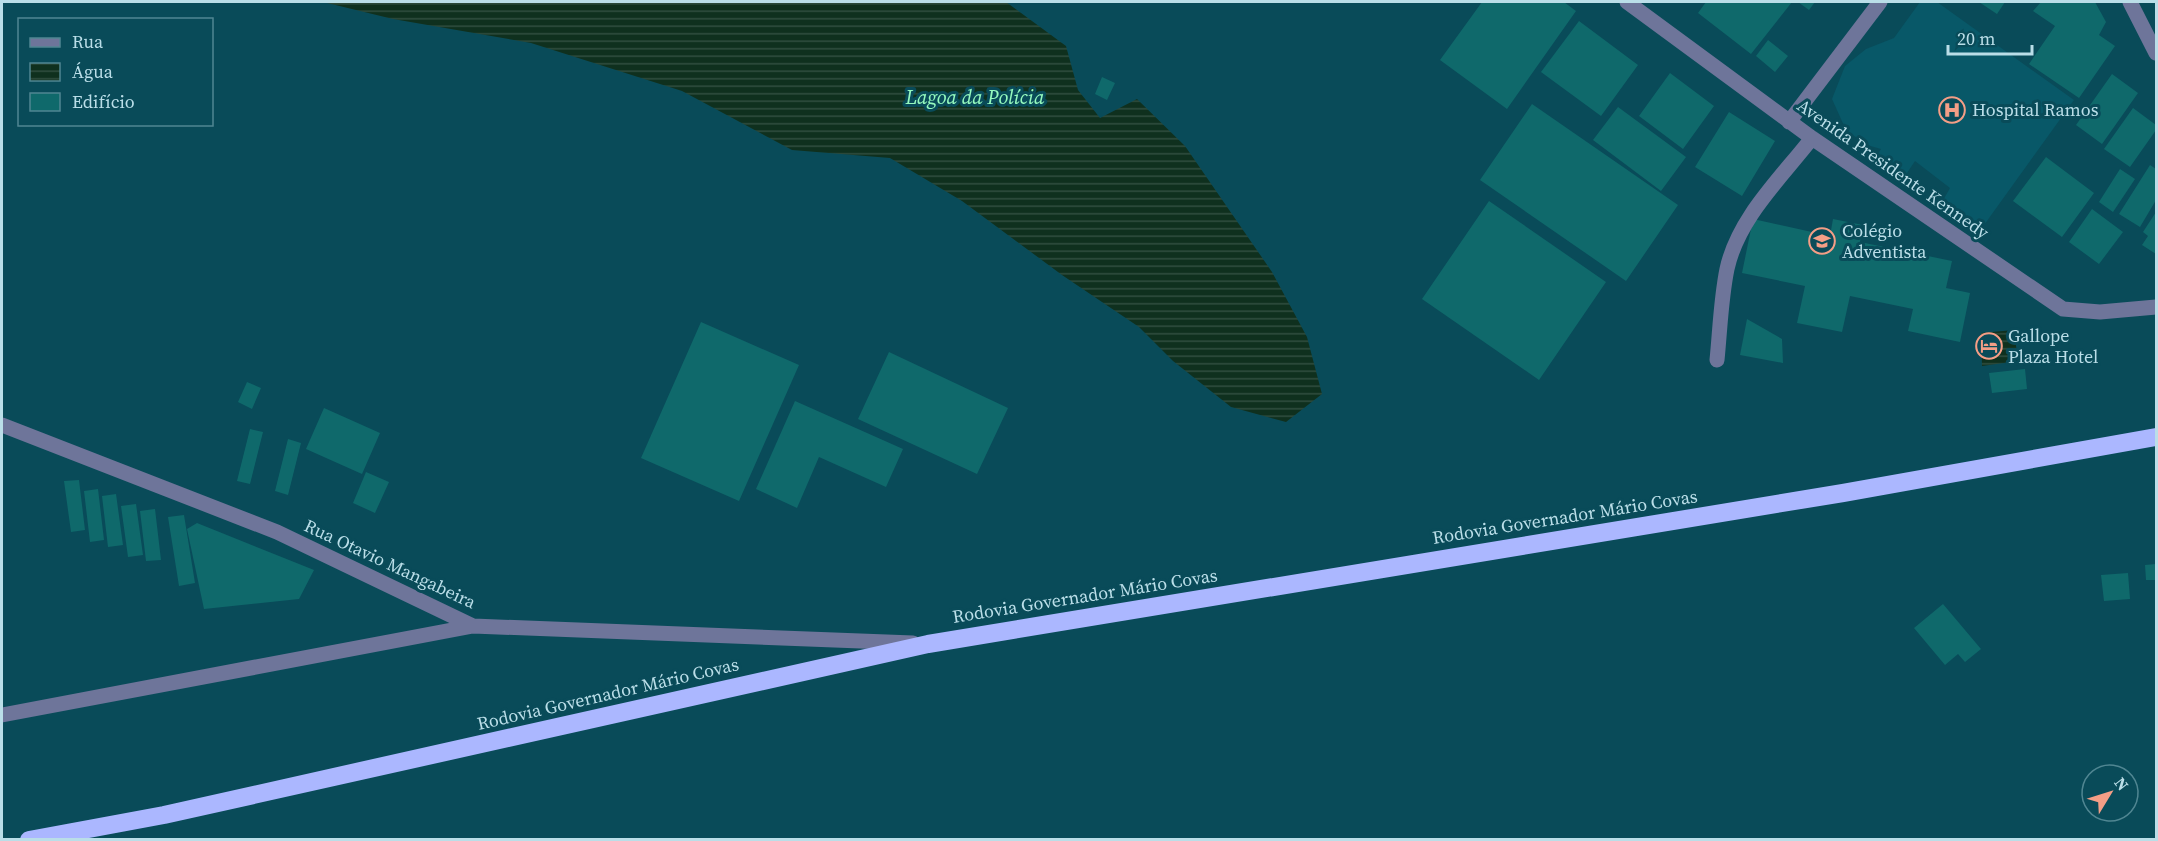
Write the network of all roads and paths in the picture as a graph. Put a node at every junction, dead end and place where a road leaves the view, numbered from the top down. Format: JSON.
{"nodes":[{"id":1,"x":1627,"y":2,"type":"edge"},
{"id":2,"x":1880,"y":2,"type":"edge"},
{"id":3,"x":2130,"y":2,"type":"edge"},
{"id":4,"x":2157,"y":53,"type":"edge"},
{"id":5,"x":1789,"y":122,"type":"junction"},
{"id":6,"x":1812,"y":138,"type":"junction"},
{"id":7,"x":2157,"y":307,"type":"edge"},
{"id":8,"x":1717,"y":360,"type":"dead end"},
{"id":9,"x":2,"y":425,"type":"edge"},
{"id":10,"x":2157,"y":437,"type":"edge"},
{"id":11,"x":473,"y":626,"type":"junction"},
{"id":12,"x":928,"y":644,"type":"junction"},
{"id":13,"x":2,"y":715,"type":"edge"},
{"id":14,"x":29,"y":840,"type":"edge"}],
"edges":[{"from":1,"to":5,"type":"street","name":"Avenida Presidente Kennedy"},
{"from":2,"to":5,"type":"street"},
{"from":3,"to":4,"type":"street"},
{"from":5,"to":6,"type":"street","name":"Avenida Presidente Kennedy"},
{"from":6,"to":7,"type":"street","name":"Avenida Presidente Kennedy"},
{"from":6,"to":8,"type":"street"},
{"from":9,"to":11,"type":"street","name":"Rua Otavio Mangabeira"},
{"from":10,"to":12,"type":"highway","name":"Rodovia Governador Mário Covas"},
{"from":11,"to":12,"type":"street","name":"Rua Otavio Mangabeira"},
{"from":11,"to":13,"type":"street"},
{"from":12,"to":14,"type":"highway","name":"Rodovia Governador Mário Covas"}]}
